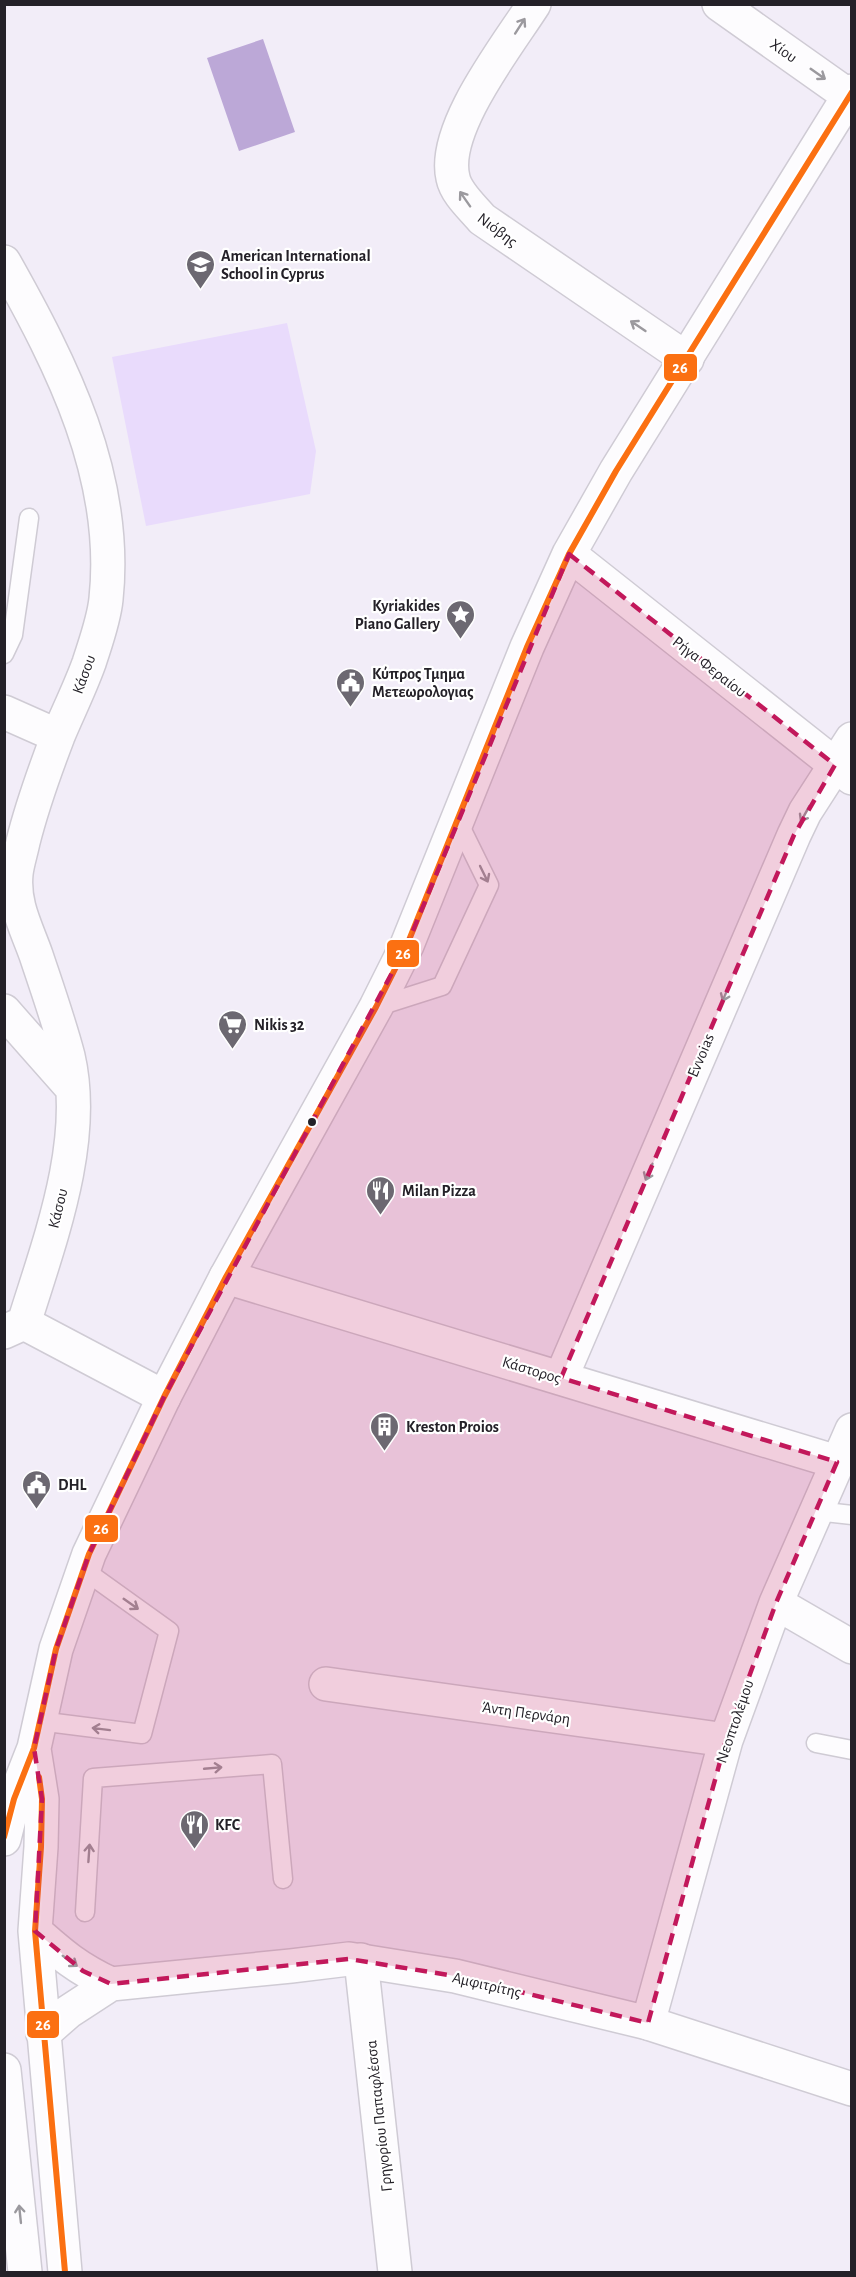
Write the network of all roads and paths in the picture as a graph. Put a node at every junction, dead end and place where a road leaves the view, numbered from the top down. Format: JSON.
{"nodes":[{"id":1,"x":534,"y":4,"type":"edge"},
{"id":2,"x":718,"y":4,"type":"edge"},
{"id":3,"x":850,"y":94,"type":"edge"},
{"id":4,"x":4,"y":262,"type":"edge"},
{"id":5,"x":687,"y":358,"type":"junction"},
{"id":6,"x":29,"y":518,"type":"dead end"},
{"id":7,"x":569,"y":554,"type":"junction"},
{"id":8,"x":4,"y":654,"type":"edge"},
{"id":9,"x":4,"y":712,"type":"edge"},
{"id":10,"x":58,"y":736,"type":"junction"},
{"id":11,"x":846,"y":760,"type":"edge"},
{"id":12,"x":458,"y":822,"type":"junction"},
{"id":13,"x":376,"y":1007,"type":"junction"},
{"id":14,"x":4,"y":1011,"type":"edge"},
{"id":15,"x":73,"y":1089,"type":"junction"},
{"id":16,"x":226,"y":1277,"type":"junction"},
{"id":17,"x":14,"y":1328,"type":"edge"},
{"id":18,"x":561,"y":1378,"type":"junction"},
{"id":19,"x":164,"y":1397,"type":"junction"},
{"id":20,"x":852,"y":1430,"type":"edge"},
{"id":21,"x":837,"y":1462,"type":"junction"},
{"id":22,"x":816,"y":1511,"type":"junction"},
{"id":23,"x":852,"y":1515,"type":"edge"},
{"id":24,"x":84,"y":1570,"type":"junction"},
{"id":25,"x":776,"y":1603,"type":"junction"},
{"id":26,"x":852,"y":1647,"type":"edge"},
{"id":27,"x":326,"y":1684,"type":"dead end"},
{"id":28,"x":37,"y":1734,"type":"junction"},
{"id":29,"x":726,"y":1740,"type":"junction"},
{"id":30,"x":816,"y":1743,"type":"dead end"},
{"id":31,"x":852,"y":1750,"type":"edge"},
{"id":32,"x":4,"y":1839,"type":"edge"},
{"id":33,"x":283,"y":1879,"type":"dead end"},
{"id":34,"x":85,"y":1912,"type":"dead end"},
{"id":35,"x":34,"y":1931,"type":"junction"},
{"id":36,"x":361,"y":1960,"type":"junction"},
{"id":37,"x":111,"y":1984,"type":"junction"},
{"id":38,"x":648,"y":2023,"type":"junction"},
{"id":39,"x":43,"y":2034,"type":"junction"},
{"id":40,"x":4,"y":2070,"type":"edge"},
{"id":41,"x":852,"y":2089,"type":"edge"},
{"id":42,"x":26,"y":2272,"type":"edge"},
{"id":43,"x":65,"y":2272,"type":"edge"},
{"id":44,"x":395,"y":2272,"type":"edge"}],
"edges":[{"from":5,"to":1,"type":"street","name":"Νιόβης","one_way":true},
{"from":2,"to":3,"type":"street","name":"Χίου","one_way":true},
{"from":3,"to":5,"type":"street"},
{"from":4,"to":10,"type":"street","name":"Κάσου"},
{"from":5,"to":7,"type":"street"},
{"from":6,"to":8,"type":"lane"},
{"from":7,"to":11,"type":"street","name":"Ρήγα Φεραίου"},
{"from":7,"to":12,"type":"street"},
{"from":9,"to":10,"type":"street"},
{"from":10,"to":15,"type":"street","name":"Κάσου"},
{"from":11,"to":18,"type":"street","name":"Evvoias","one_way":true},
{"from":12,"to":13,"type":"street"},
{"from":12,"to":13,"type":"lane","one_way":true},
{"from":13,"to":16,"type":"street"},
{"from":14,"to":15,"type":"street"},
{"from":15,"to":17,"type":"street","name":"Κάσου"},
{"from":16,"to":18,"type":"street","name":"Κάστορος"},
{"from":16,"to":19,"type":"street"},
{"from":17,"to":19,"type":"street","name":"Κάσου"},
{"from":18,"to":21,"type":"street","name":"Κάστορος"},
{"from":19,"to":24,"type":"street"},
{"from":20,"to":21,"type":"street","name":"Νεοπτολέμου"},
{"from":21,"to":22,"type":"street","name":"Νεοπτολέμου"},
{"from":22,"to":23,"type":"lane"},
{"from":22,"to":25,"type":"street","name":"Νεοπτολέμου"},
{"from":24,"to":28,"type":"street"},
{"from":24,"to":28,"type":"lane","one_way":true},
{"from":25,"to":26,"type":"street"},
{"from":25,"to":29,"type":"street","name":"Νεοπτολέμου"},
{"from":27,"to":29,"type":"street","name":"Άντη Περνάρη"},
{"from":28,"to":32,"type":"street"},
{"from":28,"to":35,"type":"street"},
{"from":29,"to":38,"type":"street","name":"Νεοπτολέμου"},
{"from":30,"to":31,"type":"lane"},
{"from":34,"to":33,"type":"lane","one_way":true},
{"from":35,"to":37,"type":"street","one_way":true},
{"from":35,"to":39,"type":"street"},
{"from":36,"to":37,"type":"street","name":"Αμφιτρίτης"},
{"from":36,"to":38,"type":"street","name":"Αμφιτρίτης"},
{"from":36,"to":44,"type":"street","name":"Γρηγορίου Παπαφλέσσα"},
{"from":37,"to":39,"type":"street","name":"Αμφιτρίτης"},
{"from":38,"to":41,"type":"street","name":"Αμφιτρίτης"},
{"from":39,"to":43,"type":"street"},
{"from":42,"to":40,"type":"street","one_way":true}]}
